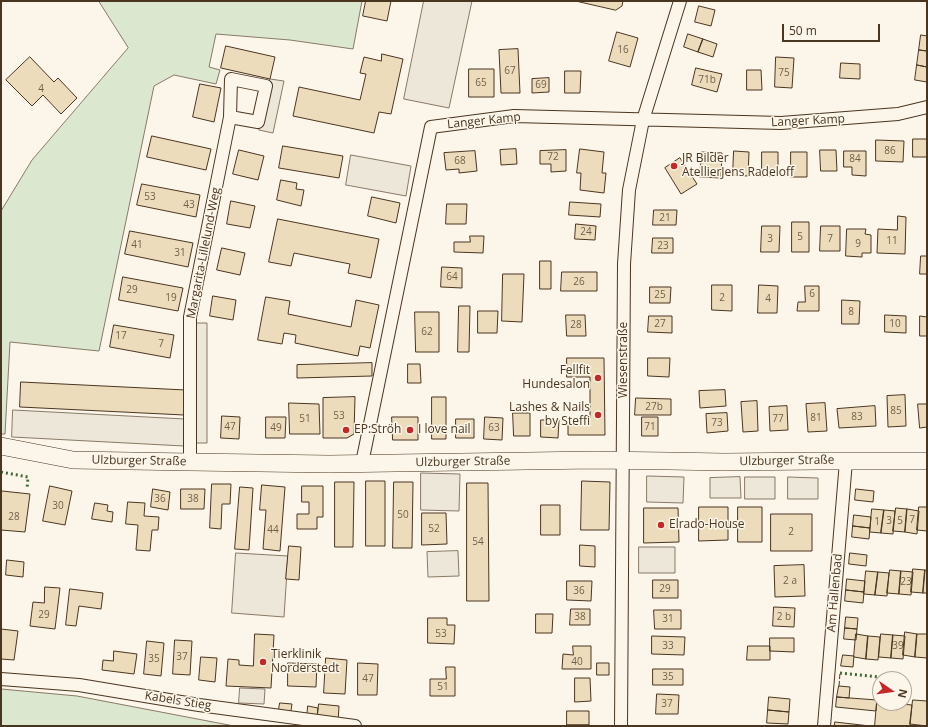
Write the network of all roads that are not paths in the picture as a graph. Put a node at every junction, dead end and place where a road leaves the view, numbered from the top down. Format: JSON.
{"nodes":[{"id":1,"x":680,"y":1,"type":"edge"},
{"id":2,"x":927,"y":107,"type":"edge"},
{"id":3,"x":230,"y":117,"type":"dead end"},
{"id":4,"x":644,"y":120,"type":"junction"},
{"id":5,"x":1,"y":446,"type":"edge"},
{"id":6,"x":623,"y":460,"type":"junction"},
{"id":7,"x":846,"y":461,"type":"junction"},
{"id":8,"x":927,"y":461,"type":"edge"},
{"id":9,"x":190,"y":462,"type":"junction"},
{"id":10,"x":362,"y":463,"type":"junction"},
{"id":11,"x":1,"y":679,"type":"edge"},
{"id":12,"x":355,"y":726,"type":"edge"},
{"id":13,"x":621,"y":726,"type":"edge"},
{"id":14,"x":824,"y":726,"type":"edge"}],
"edges":[{"from":1,"to":4,"type":"street","name":"Wiesenstraße"},
{"from":2,"to":4,"type":"street","name":"Langer Kamp"},
{"from":3,"to":9,"type":"street","name":"Margarita-Lillelund-Weg"},
{"from":4,"to":6,"type":"street","name":"Wiesenstraße"},
{"from":4,"to":10,"type":"street","name":"Langer Kamp"},
{"from":5,"to":9,"type":"main road","name":"Ulzburger Straße"},
{"from":6,"to":7,"type":"main road","name":"Ulzburger Straße"},
{"from":6,"to":10,"type":"main road","name":"Ulzburger Straße"},
{"from":6,"to":13,"type":"street","name":"Wiesenstraße"},
{"from":7,"to":8,"type":"main road","name":"Ulzburger Straße"},
{"from":7,"to":14,"type":"street","name":"Am Hallenbad"},
{"from":9,"to":10,"type":"main road","name":"Ulzburger Straße"},
{"from":11,"to":12,"type":"street","name":"Kabels Stieg"}]}
